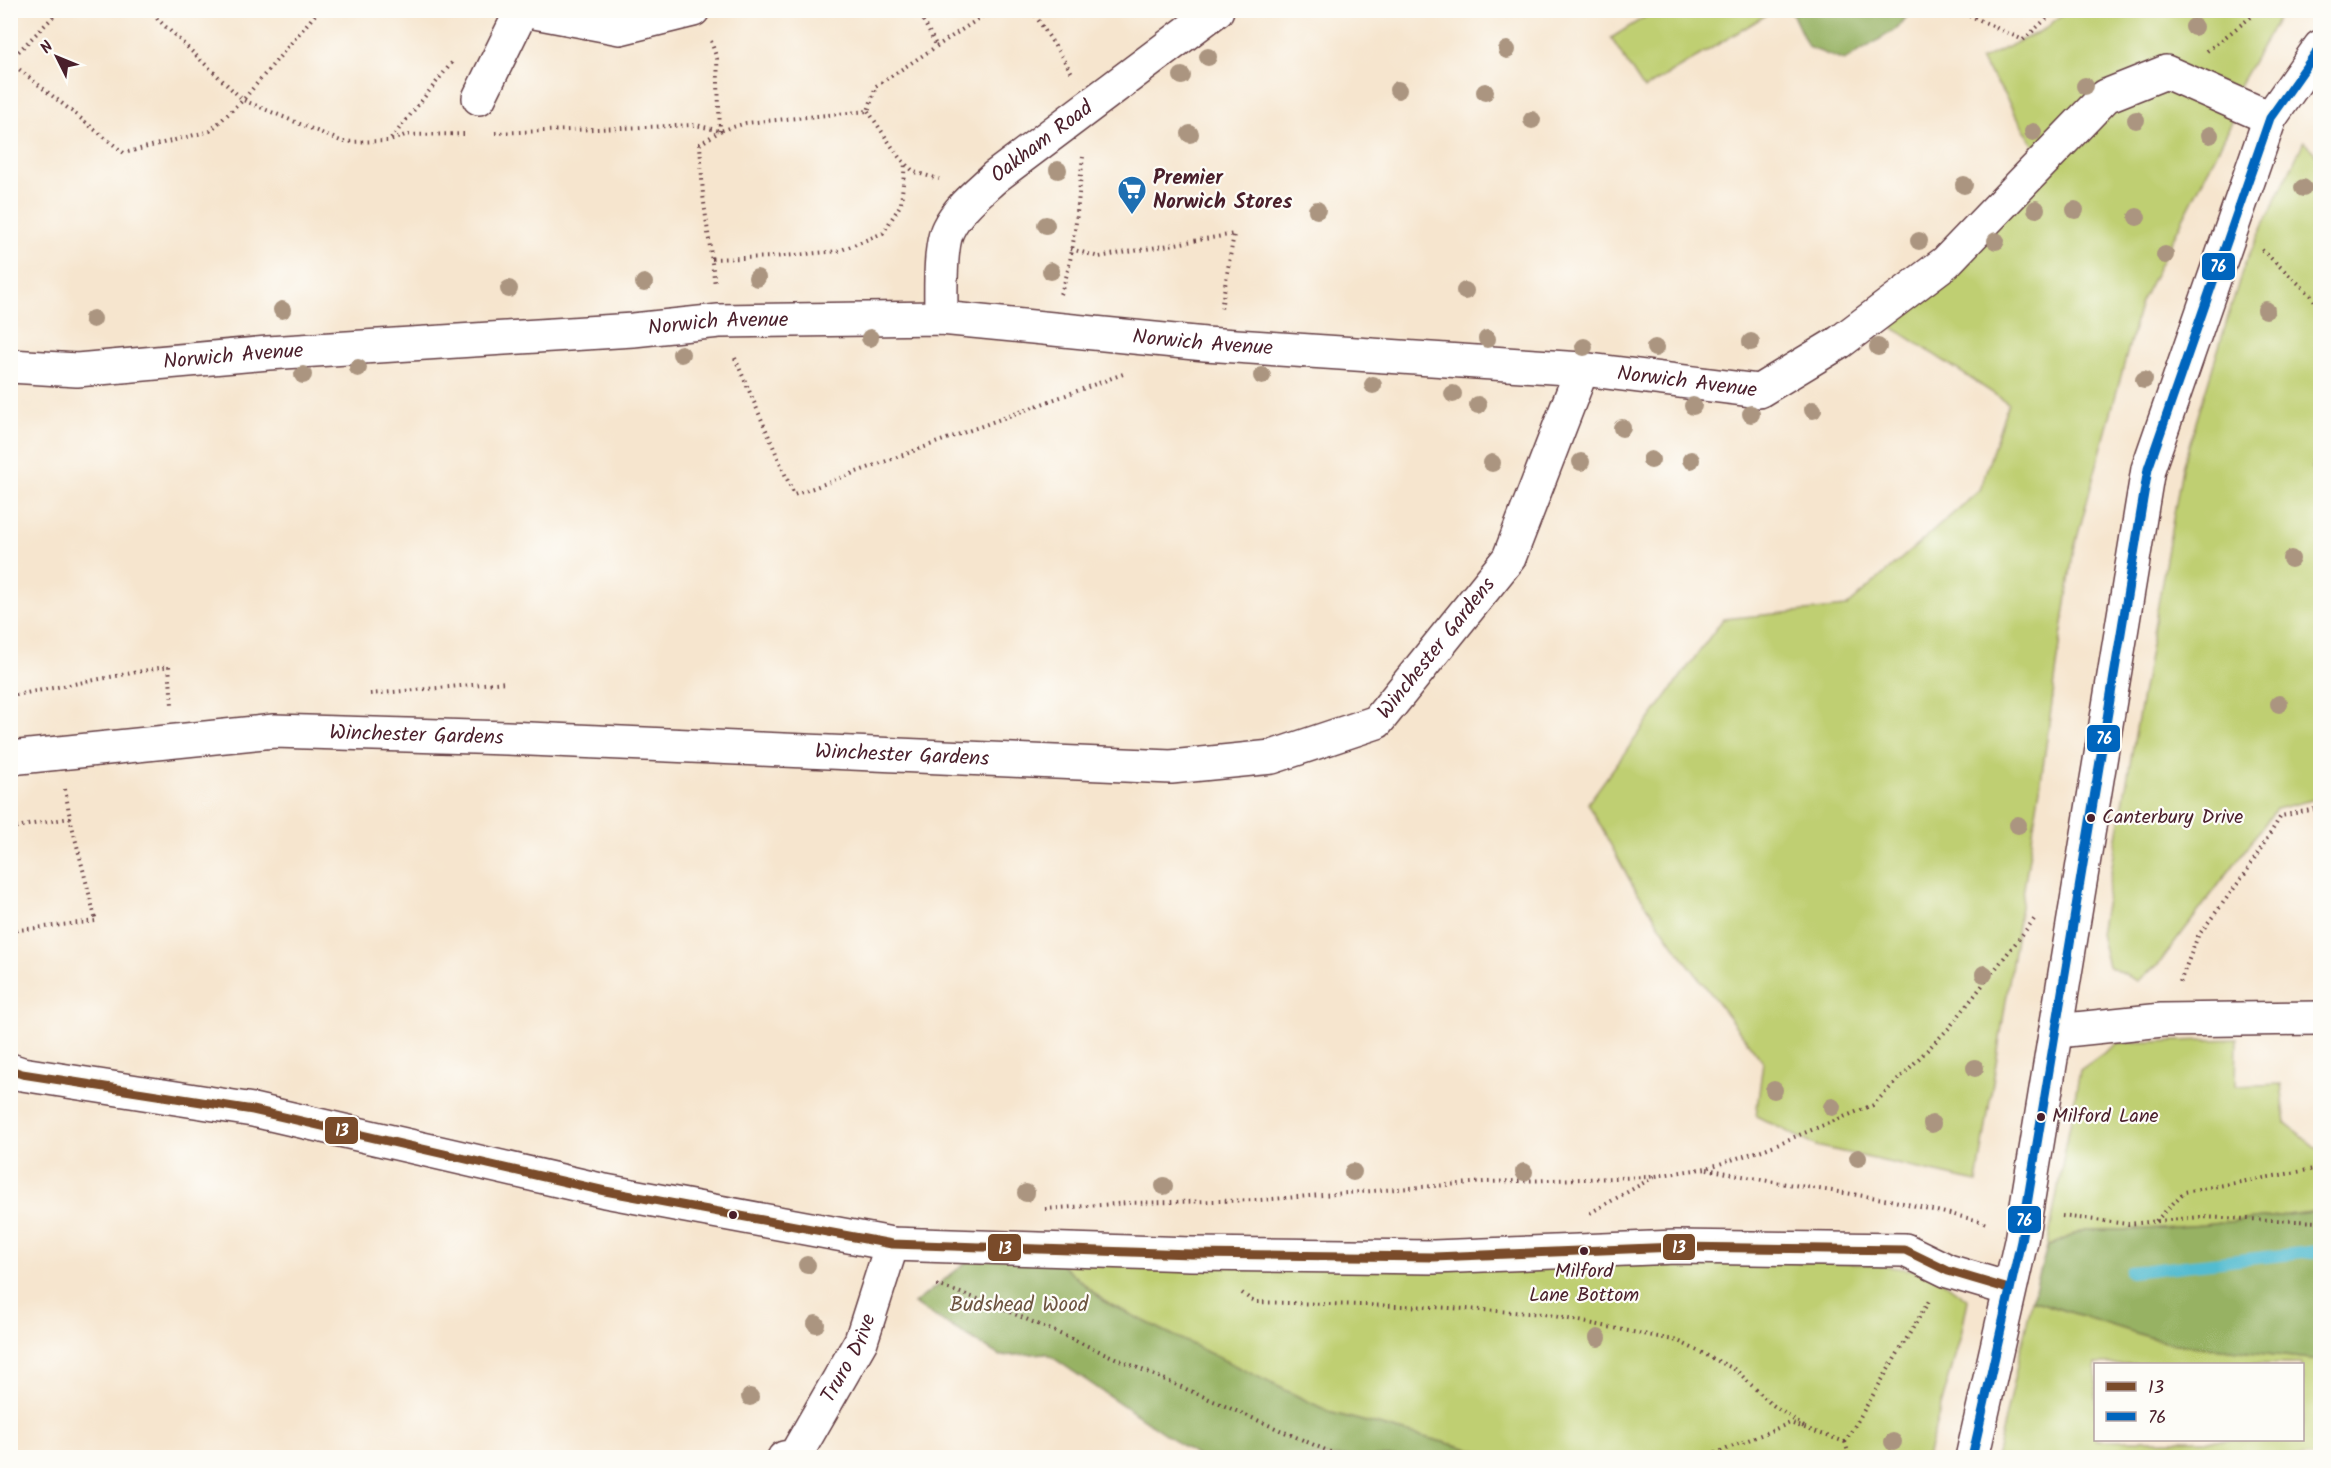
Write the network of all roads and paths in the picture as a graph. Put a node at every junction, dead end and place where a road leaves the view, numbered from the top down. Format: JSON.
{"nodes":[{"id":1,"x":60,"y":10,"type":"edge"},
{"id":2,"x":148,"y":10,"type":"edge"},
{"id":3,"x":319,"y":10,"type":"edge"},
{"id":4,"x":523,"y":10,"type":"edge"},
{"id":5,"x":693,"y":10,"type":"edge"},
{"id":6,"x":918,"y":10,"type":"edge"},
{"id":7,"x":992,"y":10,"type":"edge"},
{"id":8,"x":1032,"y":10,"type":"edge"},
{"id":9,"x":1217,"y":10,"type":"edge"},
{"id":10,"x":1958,"y":10,"type":"edge"},
{"id":11,"x":2056,"y":10,"type":"edge"},
{"id":12,"x":2260,"y":10,"type":"edge"},
{"id":13,"x":936,"y":45,"type":"junction"},
{"id":14,"x":2320,"y":47,"type":"edge"},
{"id":15,"x":461,"y":51,"type":"dead end"},
{"id":16,"x":717,"y":59,"type":"dead end"},
{"id":17,"x":10,"y":61,"type":"edge"},
{"id":18,"x":2176,"y":76,"type":"junction"},
{"id":19,"x":479,"y":98,"type":"dead end"},
{"id":20,"x":243,"y":100,"type":"junction"},
{"id":21,"x":1093,"y":104,"type":"junction"},
{"id":22,"x":868,"y":111,"type":"junction"},
{"id":23,"x":2270,"y":118,"type":"junction"},
{"id":24,"x":720,"y":131,"type":"junction"},
{"id":25,"x":485,"y":133,"type":"dead end"},
{"id":26,"x":473,"y":134,"type":"dead end"},
{"id":27,"x":390,"y":141,"type":"junction"},
{"id":28,"x":2233,"y":223,"type":"junction"},
{"id":29,"x":1071,"y":249,"type":"junction"},
{"id":30,"x":2320,"y":314,"type":"edge"},
{"id":31,"x":941,"y":318,"type":"junction"},
{"id":32,"x":719,"y":321,"type":"junction"},
{"id":33,"x":1044,"y":328,"type":"junction"},
{"id":34,"x":1214,"y":345,"type":"junction"},
{"id":35,"x":10,"y":366,"type":"edge"},
{"id":36,"x":1582,"y":369,"type":"junction"},
{"id":37,"x":1127,"y":373,"type":"dead end"},
{"id":38,"x":2320,"y":446,"type":"edge"},
{"id":39,"x":2320,"y":460,"type":"edge"},
{"id":40,"x":10,"y":696,"type":"edge"},
{"id":41,"x":172,"y":706,"type":"dead end"},
{"id":42,"x":10,"y":758,"type":"edge"},
{"id":43,"x":2320,"y":808,"type":"edge"},
{"id":44,"x":10,"y":828,"type":"edge"},
{"id":45,"x":2037,"y":916,"type":"dead end"},
{"id":46,"x":10,"y":932,"type":"edge"},
{"id":47,"x":2320,"y":1018,"type":"edge"},
{"id":48,"x":2162,"y":1020,"type":"junction"},
{"id":49,"x":2056,"y":1031,"type":"junction"},
{"id":50,"x":10,"y":1070,"type":"edge"},
{"id":51,"x":1707,"y":1168,"type":"junction"},
{"id":52,"x":2320,"y":1168,"type":"edge"},
{"id":53,"x":1038,"y":1210,"type":"dead end"},
{"id":54,"x":2156,"y":1221,"type":"junction"},
{"id":55,"x":2320,"y":1222,"type":"edge"},
{"id":56,"x":2023,"y":1227,"type":"junction"},
{"id":57,"x":889,"y":1256,"type":"junction"},
{"id":58,"x":1948,"y":1270,"type":"junction"},
{"id":59,"x":1236,"y":1288,"type":"dead end"},
{"id":60,"x":2009,"y":1289,"type":"junction"},
{"id":61,"x":1804,"y":1427,"type":"junction"},
{"id":62,"x":1845,"y":1442,"type":"junction"},
{"id":63,"x":784,"y":1458,"type":"edge"},
{"id":64,"x":1344,"y":1458,"type":"edge"},
{"id":65,"x":1704,"y":1458,"type":"edge"},
{"id":66,"x":1850,"y":1458,"type":"edge"},
{"id":67,"x":1972,"y":1458,"type":"edge"}],
"edges":[{"from":1,"to":17,"type":"path"},
{"from":2,"to":20,"type":"path"},
{"from":3,"to":20,"type":"path"},
{"from":4,"to":5,"type":"street"},
{"from":4,"to":19,"type":"street"},
{"from":6,"to":13,"type":"path"},
{"from":7,"to":13,"type":"path"},
{"from":8,"to":21,"type":"path"},
{"from":9,"to":21,"type":"street","name":"Oakham Road"},
{"from":10,"to":11,"type":"path"},
{"from":12,"to":18,"type":"path"},
{"from":13,"to":22,"type":"path"},
{"from":14,"to":23,"type":"street"},
{"from":15,"to":27,"type":"path"},
{"from":16,"to":24,"type":"path"},
{"from":17,"to":20,"type":"path"},
{"from":18,"to":23,"type":"street"},
{"from":18,"to":36,"type":"street","name":"Norwich Avenue"},
{"from":20,"to":27,"type":"path"},
{"from":21,"to":29,"type":"path"},
{"from":21,"to":31,"type":"street","name":"Oakham Road"},
{"from":22,"to":24,"type":"path"},
{"from":22,"to":24,"type":"path"},
{"from":23,"to":28,"type":"street"},
{"from":24,"to":25,"type":"path"},
{"from":26,"to":27,"type":"path"},
{"from":28,"to":30,"type":"path"},
{"from":28,"to":49,"type":"street"},
{"from":29,"to":33,"type":"path"},
{"from":29,"to":34,"type":"path"},
{"from":31,"to":32,"type":"street","name":"Norwich Avenue"},
{"from":31,"to":33,"type":"street","name":"Norwich Avenue"},
{"from":32,"to":35,"type":"street","name":"Norwich Avenue"},
{"from":32,"to":37,"type":"path"},
{"from":33,"to":34,"type":"street","name":"Norwich Avenue"},
{"from":34,"to":36,"type":"street","name":"Norwich Avenue"},
{"from":36,"to":42,"type":"street","name":"Winchester Gardens"},
{"from":38,"to":39,"type":"path"},
{"from":40,"to":41,"type":"path"},
{"from":43,"to":48,"type":"path"},
{"from":44,"to":46,"type":"path"},
{"from":45,"to":51,"type":"path"},
{"from":47,"to":48,"type":"street"},
{"from":48,"to":49,"type":"street"},
{"from":49,"to":56,"type":"street"},
{"from":50,"to":57,"type":"street"},
{"from":51,"to":53,"type":"path"},
{"from":51,"to":56,"type":"path"},
{"from":52,"to":54,"type":"path"},
{"from":54,"to":55,"type":"path"},
{"from":54,"to":56,"type":"path"},
{"from":56,"to":60,"type":"street"},
{"from":57,"to":58,"type":"street"},
{"from":57,"to":63,"type":"street","name":"Truro Drive"},
{"from":57,"to":64,"type":"path"},
{"from":58,"to":60,"type":"street"},
{"from":58,"to":62,"type":"path"},
{"from":59,"to":61,"type":"path"},
{"from":60,"to":67,"type":"street"},
{"from":61,"to":62,"type":"path"},
{"from":61,"to":65,"type":"path"},
{"from":62,"to":66,"type":"path"}]}
